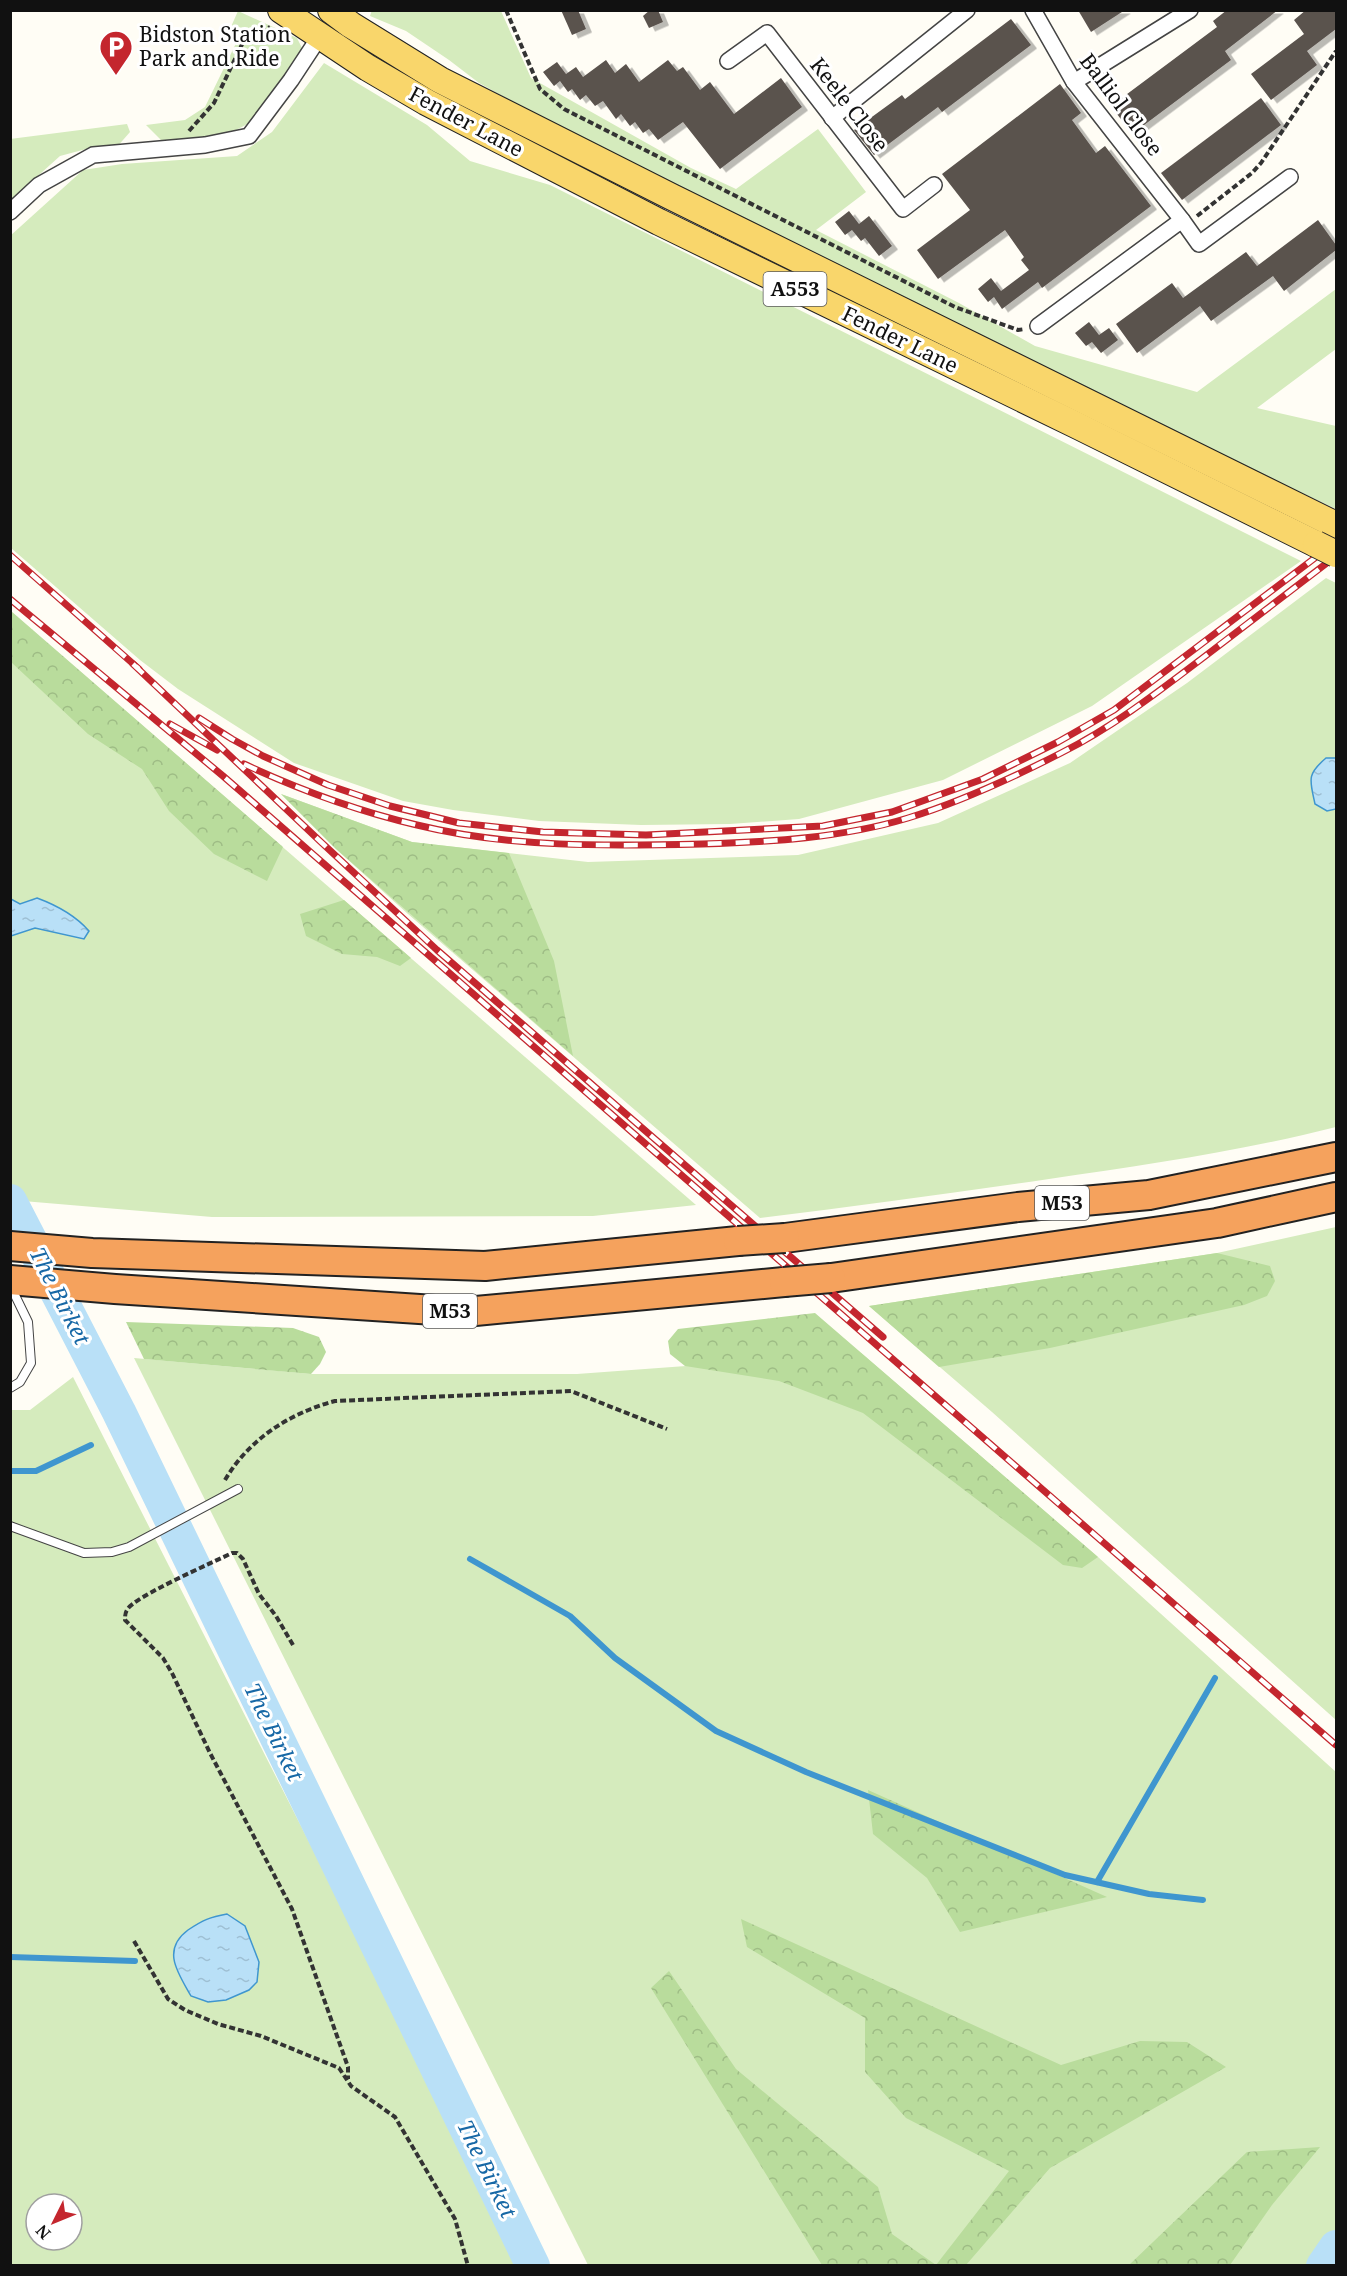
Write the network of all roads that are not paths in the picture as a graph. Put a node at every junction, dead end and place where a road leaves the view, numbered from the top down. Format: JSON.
{"nodes":[{"id":1,"x":331,"y":10,"type":"edge"},
{"id":2,"x":967,"y":10,"type":"edge"},
{"id":3,"x":1033,"y":10,"type":"edge"},
{"id":4,"x":1190,"y":10,"type":"edge"},
{"id":5,"x":280,"y":17,"type":"edge"},
{"id":6,"x":320,"y":36,"type":"junction"},
{"id":7,"x":728,"y":61,"type":"dead end"},
{"id":8,"x":1074,"y":82,"type":"junction"},
{"id":9,"x":832,"y":118,"type":"junction"},
{"id":10,"x":1290,"y":177,"type":"dead end"},
{"id":11,"x":934,"y":185,"type":"dead end"},
{"id":12,"x":10,"y":212,"type":"edge"},
{"id":13,"x":1183,"y":223,"type":"junction"},
{"id":14,"x":1038,"y":326,"type":"road end"},
{"id":15,"x":1336,"y":525,"type":"edge"},
{"id":16,"x":1326,"y":549,"type":"edge"},
{"id":17,"x":1336,"y":1157,"type":"edge"},
{"id":18,"x":1336,"y":1197,"type":"edge"},
{"id":19,"x":10,"y":1246,"type":"edge"},
{"id":20,"x":10,"y":1280,"type":"edge"},
{"id":21,"x":10,"y":1285,"type":"edge"},
{"id":22,"x":10,"y":1388,"type":"edge"},
{"id":23,"x":238,"y":1489,"type":"dead end"},
{"id":24,"x":10,"y":1526,"type":"edge"}],
"edges":[{"from":1,"to":15,"type":"main road","name":"Fender Lane","number":"A553"},
{"from":2,"to":9,"type":"street"},
{"from":3,"to":8,"type":"street","name":"Balliol Close"},
{"from":4,"to":8,"type":"street"},
{"from":5,"to":6,"type":"main road","name":"Fender Lane","number":"A553"},
{"from":6,"to":12,"type":"street"},
{"from":6,"to":16,"type":"main road","name":"Fender Lane","number":"A553"},
{"from":7,"to":9,"type":"street","name":"Keele Close"},
{"from":8,"to":13,"type":"street","name":"Balliol Close"},
{"from":9,"to":11,"type":"street","name":"Keele Close"},
{"from":10,"to":13,"type":"street","name":"Balliol Close"},
{"from":13,"to":14,"type":"street"},
{"from":17,"to":19,"type":"highway","number":"M53","bridge":true},
{"from":18,"to":20,"type":"highway","number":"M53","bridge":true},
{"from":21,"to":22,"type":"lane"},
{"from":23,"to":24,"type":"lane"}]}
